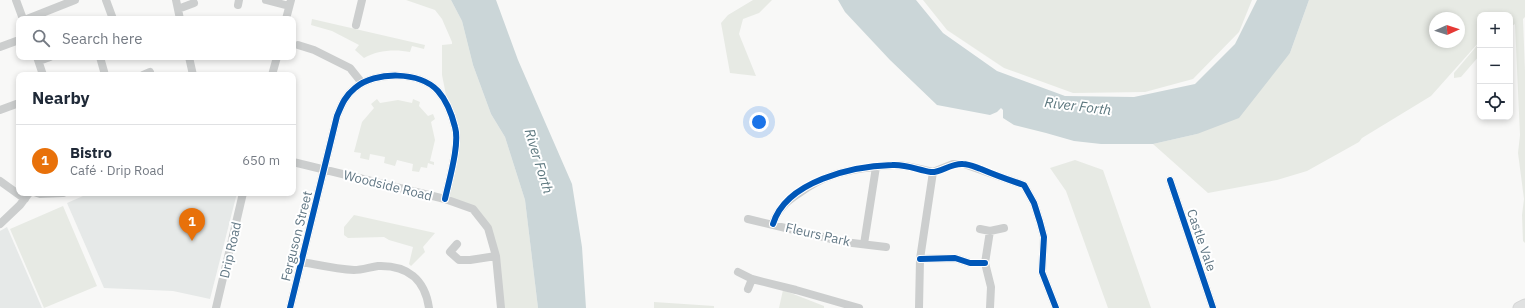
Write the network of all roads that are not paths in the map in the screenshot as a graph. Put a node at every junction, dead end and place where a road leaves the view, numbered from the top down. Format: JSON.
{"nodes":[{"id":1,"x":16,"y":0,"type":"edge"},
{"id":2,"x":75,"y":0,"type":"edge"},
{"id":3,"x":106,"y":0,"type":"edge"},
{"id":4,"x":176,"y":0,"type":"edge"},
{"id":5,"x":266,"y":0,"type":"edge"},
{"id":6,"x":362,"y":0,"type":"edge"},
{"id":7,"x":194,"y":3,"type":"dead end"},
{"id":8,"x":290,"y":3,"type":"edge"},
{"id":9,"x":178,"y":9,"type":"junction"},
{"id":10,"x":22,"y":16,"type":"edge"},
{"id":11,"x":35,"y":16,"type":"edge"},
{"id":12,"x":112,"y":16,"type":"edge"},
{"id":13,"x":179,"y":16,"type":"edge"},
{"id":14,"x":287,"y":16,"type":"edge"},
{"id":15,"x":356,"y":25,"type":"dead end"},
{"id":16,"x":16,"y":41,"type":"edge"},
{"id":17,"x":298,"y":45,"type":"dead end"},
{"id":18,"x":0,"y":47,"type":"edge"},
{"id":19,"x":38,"y":60,"type":"edge"},
{"id":20,"x":101,"y":60,"type":"edge"},
{"id":21,"x":190,"y":60,"type":"edge"},
{"id":22,"x":276,"y":60,"type":"edge"},
{"id":23,"x":42,"y":72,"type":"edge"},
{"id":24,"x":104,"y":72,"type":"edge"},
{"id":25,"x":192,"y":72,"type":"edge"},
{"id":26,"x":273,"y":72,"type":"edge"},
{"id":27,"x":362,"y":83,"type":"junction"},
{"id":28,"x":16,"y":104,"type":"edge"},
{"id":29,"x":0,"y":110,"type":"edge"},
{"id":30,"x":296,"y":163,"type":"edge"},
{"id":31,"x":876,"y":167,"type":"junction"},
{"id":32,"x":324,"y":170,"type":"junction"},
{"id":33,"x":933,"y":172,"type":"junction"},
{"id":34,"x":1170,"y":180,"type":"dead end"},
{"id":35,"x":0,"y":181,"type":"edge"},
{"id":36,"x":16,"y":190,"type":"edge"},
{"id":37,"x":27,"y":196,"type":"edge"},
{"id":38,"x":243,"y":196,"type":"edge"},
{"id":39,"x":445,"y":199,"type":"junction"},
{"id":40,"x":748,"y":219,"type":"dead end"},
{"id":41,"x":0,"y":224,"type":"edge"},
{"id":42,"x":773,"y":224,"type":"junction"},
{"id":43,"x":1004,"y":228,"type":"dead end"},
{"id":44,"x":980,"y":229,"type":"dead end"},
{"id":45,"x":990,"y":231,"type":"junction"},
{"id":46,"x":457,"y":244,"type":"dead end"},
{"id":47,"x":864,"y":244,"type":"junction"},
{"id":48,"x":886,"y":247,"type":"dead end"},
{"id":49,"x":496,"y":256,"type":"junction"},
{"id":50,"x":920,"y":258,"type":"junction"},
{"id":51,"x":302,"y":262,"type":"junction"},
{"id":52,"x":985,"y":263,"type":"junction"},
{"id":53,"x":738,"y":272,"type":"dead end"},
{"id":54,"x":752,"y":279,"type":"junction"},
{"id":55,"x":748,"y":289,"type":"dead end"},
{"id":56,"x":1525,"y":305,"type":"edge"},
{"id":57,"x":216,"y":308,"type":"edge"},
{"id":58,"x":290,"y":308,"type":"edge"},
{"id":59,"x":429,"y":308,"type":"edge"},
{"id":60,"x":501,"y":308,"type":"edge"},
{"id":61,"x":859,"y":308,"type":"edge"},
{"id":62,"x":919,"y":308,"type":"edge"},
{"id":63,"x":990,"y":308,"type":"edge"},
{"id":64,"x":1056,"y":308,"type":"edge"},
{"id":65,"x":1213,"y":308,"type":"edge"},
{"id":66,"x":1519,"y":308,"type":"edge"}],
"edges":[{"from":1,"to":10,"type":"street"},
{"from":2,"to":11,"type":"street"},
{"from":3,"to":12,"type":"street"},
{"from":4,"to":9,"type":"street"},
{"from":5,"to":8,"type":"street"},
{"from":6,"to":15,"type":"street"},
{"from":7,"to":9,"type":"street"},
{"from":8,"to":14,"type":"street"},
{"from":9,"to":13,"type":"street"},
{"from":16,"to":18,"type":"street"},
{"from":17,"to":27,"type":"street"},
{"from":19,"to":23,"type":"street"},
{"from":20,"to":24,"type":"street"},
{"from":21,"to":25,"type":"street"},
{"from":22,"to":26,"type":"street"},
{"from":27,"to":32,"type":"street"},
{"from":27,"to":39,"type":"street"},
{"from":28,"to":29,"type":"street"},
{"from":30,"to":32,"type":"street","name":"Woodside Road"},
{"from":31,"to":33,"type":"street"},
{"from":31,"to":42,"type":"street"},
{"from":31,"to":47,"type":"street","name":"Fleurs Park"},
{"from":32,"to":39,"type":"street","name":"Woodside Road"},
{"from":32,"to":51,"type":"street","name":"Ferguson Street"},
{"from":33,"to":50,"type":"street"},
{"from":33,"to":64,"type":"street"},
{"from":34,"to":65,"type":"street","name":"Castle Vale"},
{"from":35,"to":36,"type":"street"},
{"from":37,"to":41,"type":"street"},
{"from":38,"to":57,"type":"street","name":"Drip Road"},
{"from":39,"to":49,"type":"street","name":"Woodside Road"},
{"from":40,"to":42,"type":"street","name":"Fleurs Park"},
{"from":42,"to":47,"type":"street","name":"Fleurs Park"},
{"from":43,"to":45,"type":"street"},
{"from":44,"to":45,"type":"street"},
{"from":45,"to":52,"type":"street"},
{"from":46,"to":49,"type":"street"},
{"from":47,"to":48,"type":"street","name":"Fleurs Park"},
{"from":49,"to":60,"type":"street","name":"Woodside Road"},
{"from":50,"to":52,"type":"street"},
{"from":50,"to":62,"type":"street"},
{"from":51,"to":58,"type":"street","name":"Ferguson Street"},
{"from":51,"to":59,"type":"street"},
{"from":52,"to":63,"type":"street"},
{"from":53,"to":54,"type":"street"},
{"from":54,"to":55,"type":"street"},
{"from":54,"to":61,"type":"street"},
{"from":56,"to":66,"type":"main road"}]}
